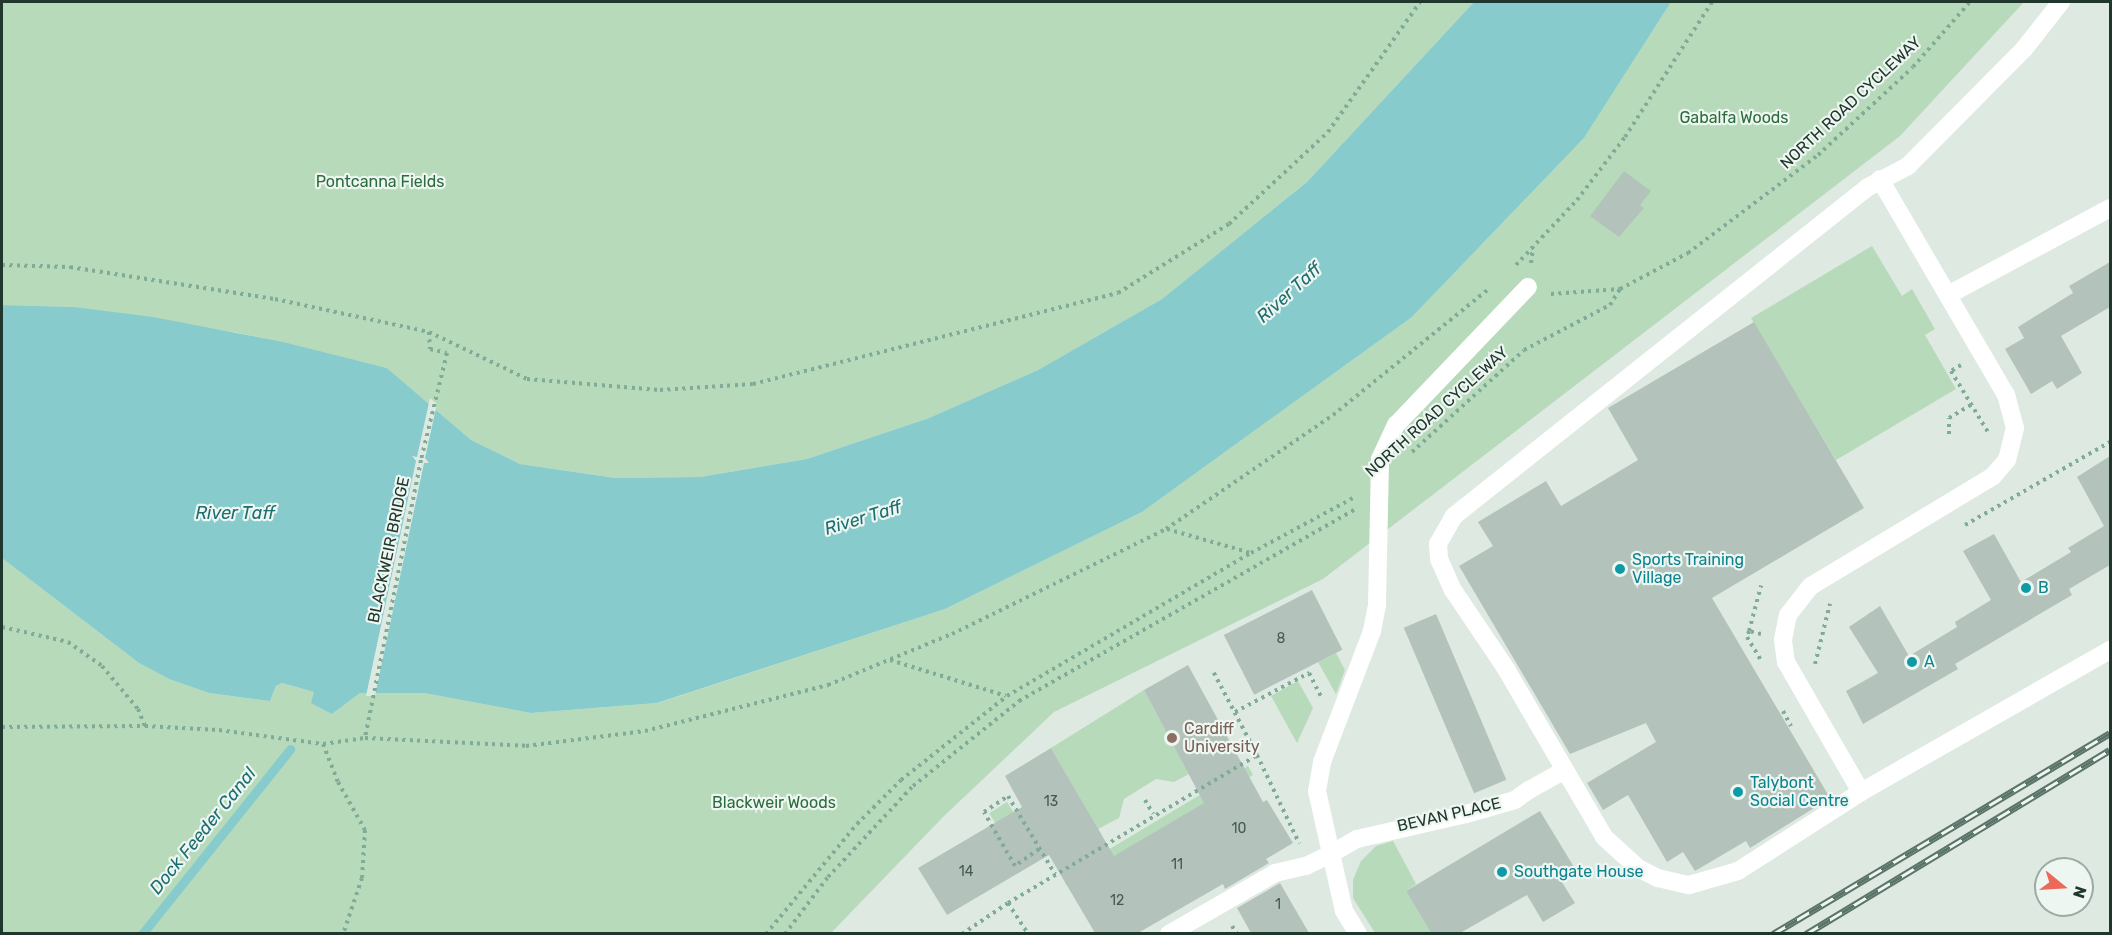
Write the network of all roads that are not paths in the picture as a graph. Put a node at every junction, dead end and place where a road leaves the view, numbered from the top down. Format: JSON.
{"nodes":[{"id":1,"x":2061,"y":2,"type":"edge"},
{"id":2,"x":1880,"y":179,"type":"junction"},
{"id":3,"x":2110,"y":208,"type":"edge"},
{"id":4,"x":1528,"y":287,"type":"road end"},
{"id":5,"x":1948,"y":296,"type":"junction"},
{"id":6,"x":2110,"y":650,"type":"edge"},
{"id":7,"x":1565,"y":770,"type":"junction"},
{"id":8,"x":1861,"y":792,"type":"junction"},
{"id":9,"x":1329,"y":855,"type":"junction"},
{"id":10,"x":1169,"y":933,"type":"edge"},
{"id":11,"x":1358,"y":933,"type":"edge"}],
"edges":[{"from":1,"to":2,"type":"street"},
{"from":2,"to":5,"type":"street"},
{"from":2,"to":7,"type":"street"},
{"from":3,"to":5,"type":"street"},
{"from":4,"to":9,"type":"street"},
{"from":5,"to":8,"type":"street"},
{"from":6,"to":8,"type":"street"},
{"from":7,"to":8,"type":"street"},
{"from":7,"to":9,"type":"street","name":"BEVAN PLACE"},
{"from":9,"to":10,"type":"street","name":"BEVAN PLACE"},
{"from":9,"to":11,"type":"street"}]}
